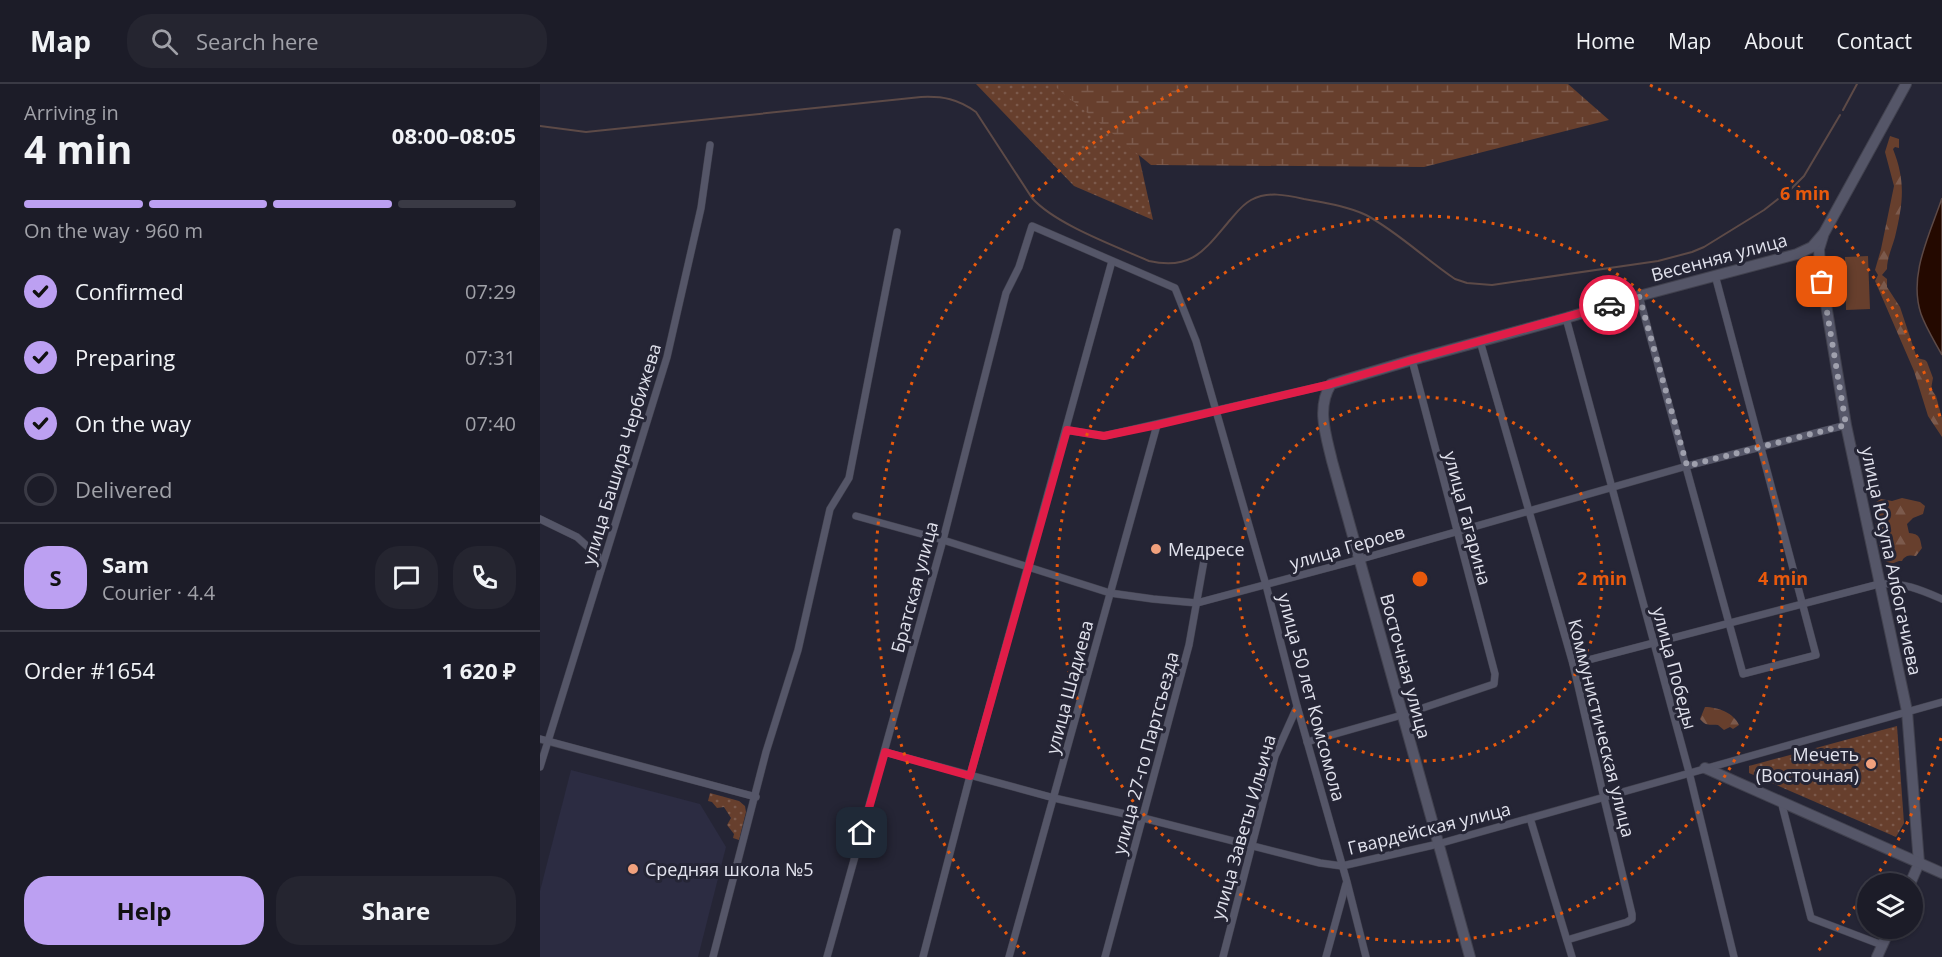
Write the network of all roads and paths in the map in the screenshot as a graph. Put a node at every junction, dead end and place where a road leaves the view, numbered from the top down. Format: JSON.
{"nodes":[{"id":1,"x":1906,"y":84,"type":"edge"},
{"id":2,"x":710,"y":145,"type":"dead end"},
{"id":3,"x":1032,"y":226,"type":"joint"},
{"id":4,"x":897,"y":232,"type":"dead end"},
{"id":5,"x":1824,"y":233,"type":"junction"},
{"id":6,"x":1112,"y":261,"type":"junction"},
{"id":7,"x":1715,"y":275,"type":"junction"},
{"id":8,"x":1639,"y":296,"type":"junction"},
{"id":9,"x":1566,"y":318,"type":"junction"},
{"id":10,"x":1480,"y":341,"type":"junction"},
{"id":11,"x":1412,"y":360,"type":"junction"},
{"id":12,"x":1331,"y":384,"type":"junction"},
{"id":13,"x":1215,"y":411,"type":"junction"},
{"id":14,"x":1157,"y":425,"type":"junction"},
{"id":15,"x":1846,"y":425,"type":"junction"},
{"id":16,"x":1067,"y":430,"type":"junction"},
{"id":17,"x":1761,"y":448,"type":"junction"},
{"id":18,"x":1687,"y":466,"type":"junction"},
{"id":19,"x":1611,"y":488,"type":"junction"},
{"id":20,"x":1529,"y":511,"type":"junction"},
{"id":21,"x":856,"y":516,"type":"dead end"},
{"id":22,"x":540,"y":519,"type":"edge"},
{"id":23,"x":1456,"y":532,"type":"junction"},
{"id":24,"x":943,"y":540,"type":"junction"},
{"id":25,"x":1205,"y":555,"type":"dead end"},
{"id":26,"x":1361,"y":559,"type":"junction"},
{"id":27,"x":1028,"y":568,"type":"junction"},
{"id":28,"x":601,"y":571,"type":"junction"},
{"id":29,"x":1879,"y":584,"type":"junction"},
{"id":30,"x":1266,"y":585,"type":"junction"},
{"id":31,"x":1110,"y":592,"type":"junction"},
{"id":32,"x":1942,"y":598,"type":"edge"},
{"id":33,"x":1197,"y":603,"type":"junction"},
{"id":34,"x":1802,"y":604,"type":"junction"},
{"id":35,"x":1728,"y":624,"type":"junction"},
{"id":36,"x":1653,"y":643,"type":"junction"},
{"id":37,"x":1573,"y":664,"type":"junction"},
{"id":38,"x":1942,"y":702,"type":"edge"},
{"id":39,"x":1297,"y":706,"type":"junction"},
{"id":40,"x":1907,"y":711,"type":"junction"},
{"id":41,"x":1402,"y":715,"type":"junction"},
{"id":42,"x":544,"y":740,"type":"edge"},
{"id":43,"x":1307,"y":742,"type":"junction"},
{"id":44,"x":885,"y":752,"type":"junction"},
{"id":45,"x":540,"y":767,"type":"edge"},
{"id":46,"x":1705,"y":768,"type":"junction"},
{"id":47,"x":1689,"y":772,"type":"junction"},
{"id":48,"x":970,"y":776,"type":"junction"},
{"id":49,"x":756,"y":797,"type":"junction"},
{"id":50,"x":1054,"y":798,"type":"junction"},
{"id":51,"x":1604,"y":798,"type":"junction"},
{"id":52,"x":1781,"y":801,"type":"junction"},
{"id":53,"x":1143,"y":818,"type":"junction"},
{"id":54,"x":1530,"y":818,"type":"junction"},
{"id":55,"x":1438,"y":844,"type":"junction"},
{"id":56,"x":1252,"y":846,"type":"junction"},
{"id":57,"x":1919,"y":863,"type":"junction"},
{"id":58,"x":1342,"y":866,"type":"junction"},
{"id":59,"x":1915,"y":873,"type":"edge"},
{"id":60,"x":1942,"y":873,"type":"edge"},
{"id":61,"x":1347,"y":882,"type":"junction"},
{"id":62,"x":1885,"y":939,"type":"edge"},
{"id":63,"x":1567,"y":940,"type":"junction"},
{"id":64,"x":1882,"y":945,"type":"junction"},
{"id":65,"x":714,"y":957,"type":"edge"},
{"id":66,"x":827,"y":957,"type":"edge"},
{"id":67,"x":923,"y":957,"type":"edge"},
{"id":68,"x":1009,"y":957,"type":"edge"},
{"id":69,"x":1105,"y":957,"type":"edge"},
{"id":70,"x":1223,"y":957,"type":"edge"},
{"id":71,"x":1326,"y":957,"type":"edge"},
{"id":72,"x":1366,"y":957,"type":"edge"},
{"id":73,"x":1470,"y":957,"type":"edge"},
{"id":74,"x":1572,"y":957,"type":"edge"},
{"id":75,"x":1734,"y":957,"type":"edge"},
{"id":76,"x":1877,"y":957,"type":"edge"}],
"edges":[{"from":1,"to":5,"type":"street","name":"Весенняя улица"},
{"from":2,"to":28,"type":"street","name":"улица Башира Чербижева"},
{"from":3,"to":6,"type":"street","name":"улица 50 лет Комсомола"},
{"from":3,"to":24,"type":"street","name":"Братская улица"},
{"from":4,"to":49,"type":"street"},
{"from":5,"to":7,"type":"street","name":"Весенняя улица"},
{"from":5,"to":15,"type":"street","name":"улица Юсупа Албогачиева"},
{"from":6,"to":13,"type":"street","name":"улица 50 лет Комсомола"},
{"from":6,"to":16,"type":"street"},
{"from":7,"to":8,"type":"street","name":"Весенняя улица"},
{"from":7,"to":17,"type":"street"},
{"from":8,"to":9,"type":"street","name":"Весенняя улица"},
{"from":8,"to":18,"type":"street"},
{"from":9,"to":10,"type":"street","name":"Весенняя улица"},
{"from":9,"to":19,"type":"street","name":"улица Победы"},
{"from":10,"to":11,"type":"street","name":"Весенняя улица"},
{"from":10,"to":20,"type":"street","name":"Коммунистическая улица"},
{"from":11,"to":12,"type":"street","name":"Весенняя улица"},
{"from":11,"to":23,"type":"street","name":"улица Гагарина"},
{"from":12,"to":13,"type":"street","name":"Весенняя улица"},
{"from":12,"to":26,"type":"street","name":"Восточная улица"},
{"from":13,"to":14,"type":"street","name":"Весенняя улица"},
{"from":13,"to":30,"type":"street","name":"улица 50 лет Комсомола"},
{"from":14,"to":16,"type":"street","name":"Весенняя улица"},
{"from":14,"to":31,"type":"street","name":"улица Шадиева"},
{"from":15,"to":17,"type":"street","name":"улица Героев"},
{"from":15,"to":29,"type":"street","name":"улица Юсупа Албогачиева"},
{"from":16,"to":27,"type":"street"},
{"from":17,"to":18,"type":"street","name":"улица Героев"},
{"from":17,"to":34,"type":"street"},
{"from":18,"to":19,"type":"street","name":"улица Героев"},
{"from":18,"to":35,"type":"street"},
{"from":19,"to":20,"type":"street","name":"улица Героев"},
{"from":19,"to":36,"type":"street","name":"улица Победы"},
{"from":20,"to":23,"type":"street","name":"улица Героев"},
{"from":20,"to":37,"type":"street","name":"Коммунистическая улица"},
{"from":21,"to":24,"type":"street","name":"улица Героев"},
{"from":22,"to":28,"type":"street"},
{"from":23,"to":26,"type":"street","name":"улица Героев"},
{"from":23,"to":41,"type":"street","name":"улица Гагарина"},
{"from":24,"to":27,"type":"street","name":"улица Героев"},
{"from":24,"to":44,"type":"street","name":"Братская улица"},
{"from":25,"to":33,"type":"street","name":"улица 27-го Партсъезда"},
{"from":26,"to":30,"type":"street","name":"улица Героев"},
{"from":26,"to":41,"type":"street","name":"Восточная улица"},
{"from":27,"to":31,"type":"street","name":"улица Героев"},
{"from":27,"to":48,"type":"street"},
{"from":28,"to":42,"type":"street","name":"улица Башира Чербижева"},
{"from":29,"to":32,"type":"street"},
{"from":29,"to":34,"type":"street"},
{"from":29,"to":40,"type":"street","name":"улица Юсупа Албогачиева"},
{"from":30,"to":33,"type":"street","name":"улица Героев"},
{"from":30,"to":39,"type":"street","name":"улица 50 лет Комсомола"},
{"from":31,"to":33,"type":"street","name":"улица Героев"},
{"from":31,"to":50,"type":"street","name":"улица Шадиева"},
{"from":33,"to":53,"type":"street","name":"улица 27-го Партсъезда"},
{"from":34,"to":35,"type":"street"},
{"from":34,"to":35,"type":"street"},
{"from":35,"to":36,"type":"street"},
{"from":36,"to":37,"type":"street"},
{"from":36,"to":47,"type":"street","name":"улица Победы"},
{"from":37,"to":51,"type":"street","name":"Коммунистическая улица"},
{"from":38,"to":40,"type":"street","name":"Гвардейская улица"},
{"from":39,"to":43,"type":"street","name":"улица 50 лет Комсомола"},
{"from":39,"to":56,"type":"street","name":"улица Заветы Ильича"},
{"from":40,"to":46,"type":"street","name":"Гвардейская улица"},
{"from":40,"to":57,"type":"street","name":"улица Юсупа Албогачиева"},
{"from":41,"to":43,"type":"street"},
{"from":41,"to":55,"type":"street","name":"Восточная улица"},
{"from":42,"to":45,"type":"street","name":"улица Башира Чербижева"},
{"from":42,"to":49,"type":"street"},
{"from":43,"to":58,"type":"street","name":"улица 50 лет Комсомола"},
{"from":44,"to":48,"type":"street","name":"Гвардейская улица"},
{"from":44,"to":66,"type":"street","name":"Братская улица"},
{"from":46,"to":47,"type":"street","name":"Гвардейская улица"},
{"from":46,"to":52,"type":"street"},
{"from":47,"to":51,"type":"street","name":"Гвардейская улица"},
{"from":47,"to":75,"type":"street","name":"улица Победы"},
{"from":48,"to":50,"type":"street","name":"Гвардейская улица"},
{"from":48,"to":67,"type":"street"},
{"from":49,"to":65,"type":"street"},
{"from":50,"to":53,"type":"street","name":"Гвардейская улица"},
{"from":50,"to":68,"type":"street","name":"улица Шадиева"},
{"from":51,"to":54,"type":"street","name":"Гвардейская улица"},
{"from":51,"to":63,"type":"street","name":"Коммунистическая улица"},
{"from":52,"to":57,"type":"street"},
{"from":52,"to":64,"type":"street"},
{"from":53,"to":56,"type":"street","name":"Гвардейская улица"},
{"from":53,"to":69,"type":"street","name":"улица 27-го Партсъезда"},
{"from":54,"to":55,"type":"street","name":"Гвардейская улица"},
{"from":54,"to":63,"type":"street"},
{"from":55,"to":58,"type":"street","name":"Гвардейская улица"},
{"from":55,"to":73,"type":"street","name":"Восточная улица"},
{"from":56,"to":58,"type":"street","name":"Гвардейская улица"},
{"from":56,"to":70,"type":"street","name":"улица Заветы Ильича"},
{"from":57,"to":59,"type":"street"},
{"from":57,"to":60,"type":"street"},
{"from":58,"to":61,"type":"street","name":"улица 50 лет Комсомола"},
{"from":61,"to":71,"type":"street"},
{"from":61,"to":72,"type":"street","name":"улица 50 лет Комсомола"},
{"from":62,"to":64,"type":"street"},
{"from":63,"to":74,"type":"street"},
{"from":64,"to":76,"type":"street"}]}
